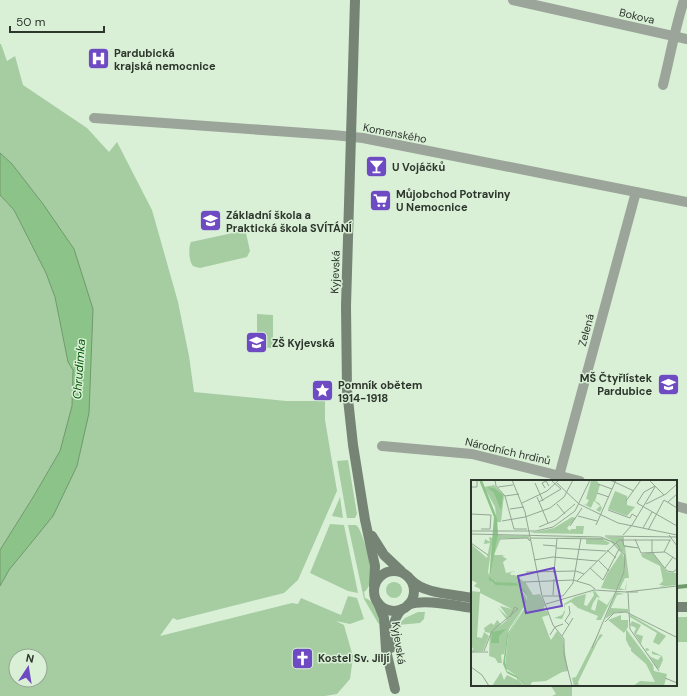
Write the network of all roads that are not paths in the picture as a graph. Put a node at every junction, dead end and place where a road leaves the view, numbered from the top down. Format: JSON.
{"nodes":[{"id":1,"x":355,"y":0,"type":"edge"},
{"id":2,"x":513,"y":0,"type":"edge"},
{"id":3,"x":684,"y":0,"type":"edge"},
{"id":4,"x":674,"y":36,"type":"junction"},
{"id":5,"x":687,"y":39,"type":"edge"},
{"id":6,"x":663,"y":85,"type":"dead end"},
{"id":7,"x":94,"y":118,"type":"dead end"},
{"id":8,"x":351,"y":137,"type":"junction"},
{"id":9,"x":636,"y":192,"type":"junction"},
{"id":10,"x":687,"y":202,"type":"edge"},
{"id":11,"x":382,"y":446,"type":"dead end"},
{"id":12,"x":559,"y":476,"type":"junction"},
{"id":13,"x":576,"y":480,"type":"edge"},
{"id":14,"x":677,"y":506,"type":"edge"},
{"id":15,"x":687,"y":509,"type":"edge"},
{"id":16,"x":365,"y":520,"type":"junction"},
{"id":17,"x":407,"y":576,"type":"junction"},
{"id":18,"x":374,"y":586,"type":"junction"},
{"id":19,"x":471,"y":598,"type":"edge"},
{"id":20,"x":377,"y":602,"type":"junction"},
{"id":21,"x":405,"y":607,"type":"junction"},
{"id":22,"x":687,"y":607,"type":"edge"},
{"id":23,"x":471,"y":608,"type":"edge"},
{"id":24,"x":677,"y":608,"type":"edge"},
{"id":25,"x":395,"y":692,"type":"edge"}],
"edges":[{"from":1,"to":8,"type":"street","name":"Kyjevská"},
{"from":2,"to":4,"type":"street","name":"Bokova"},
{"from":3,"to":4,"type":"street"},
{"from":4,"to":5,"type":"street","name":"Bokova"},
{"from":4,"to":6,"type":"street"},
{"from":7,"to":8,"type":"street","name":"Komenského"},
{"from":8,"to":9,"type":"street","name":"Komenského"},
{"from":8,"to":16,"type":"street","name":"Kyjevská"},
{"from":9,"to":10,"type":"street","name":"Komenského"},
{"from":9,"to":12,"type":"street","name":"Zelená"},
{"from":11,"to":12,"type":"street","name":"Národních hrdinů"},
{"from":12,"to":13,"type":"street","name":"Národních hrdinů"},
{"from":14,"to":15,"type":"street"},
{"from":16,"to":17,"type":"street","name":"Kyjevská"},
{"from":16,"to":18,"type":"street","name":"Kyjevská"},
{"from":17,"to":18,"type":"street"},
{"from":17,"to":19,"type":"street","name":"Kyjevská"},
{"from":17,"to":21,"type":"street"},
{"from":18,"to":20,"type":"street"},
{"from":20,"to":21,"type":"street"},
{"from":20,"to":25,"type":"street","name":"Kyjevská"},
{"from":21,"to":23,"type":"street"},
{"from":21,"to":25,"type":"street","name":"Kyjevská"},
{"from":22,"to":24,"type":"street"}]}
